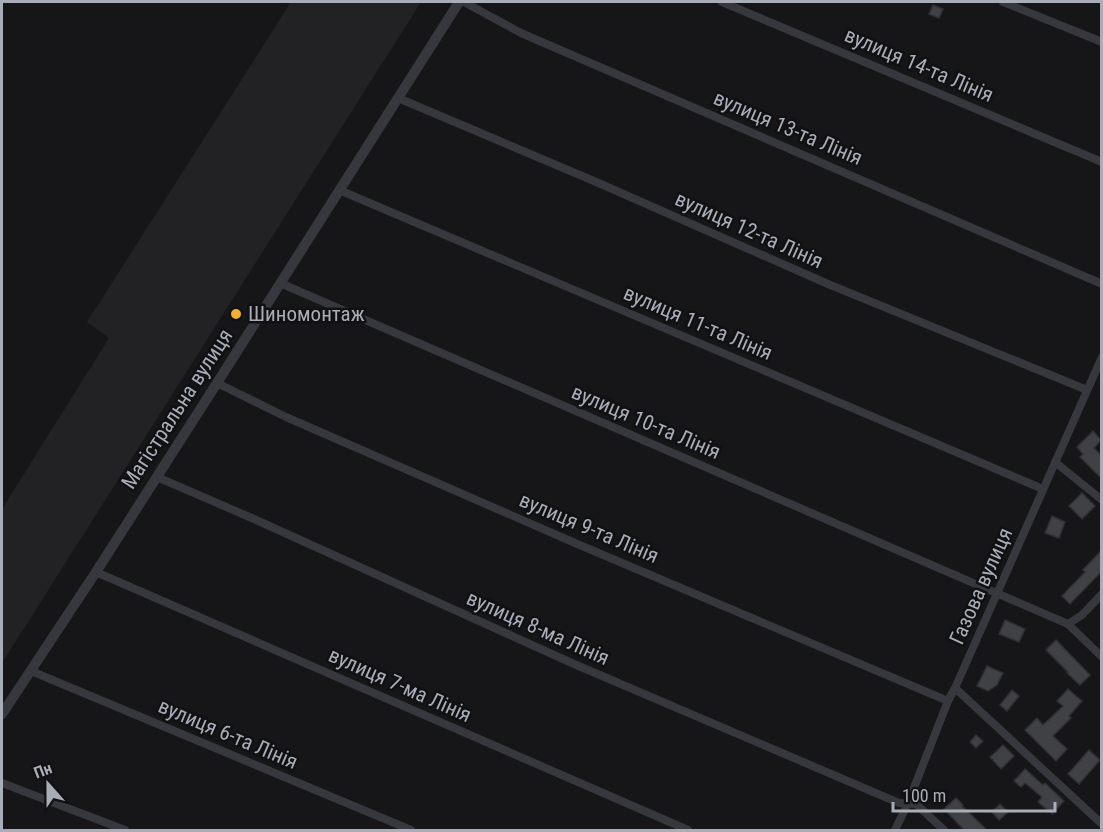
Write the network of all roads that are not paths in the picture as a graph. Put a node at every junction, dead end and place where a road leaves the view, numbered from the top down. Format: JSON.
{"nodes":[{"id":1,"x":459,"y":2,"type":"edge"},
{"id":2,"x":464,"y":2,"type":"edge"},
{"id":3,"x":722,"y":2,"type":"edge"},
{"id":4,"x":1003,"y":2,"type":"edge"},
{"id":5,"x":1101,"y":42,"type":"edge"},
{"id":6,"x":398,"y":98,"type":"junction"},
{"id":7,"x":1101,"y":162,"type":"edge"},
{"id":8,"x":339,"y":190,"type":"junction"},
{"id":9,"x":280,"y":283,"type":"junction"},
{"id":10,"x":1101,"y":284,"type":"edge"},
{"id":11,"x":1101,"y":357,"type":"edge"},
{"id":12,"x":217,"y":383,"type":"junction"},
{"id":13,"x":1087,"y":390,"type":"junction"},
{"id":14,"x":1055,"y":462,"type":"junction"},
{"id":15,"x":157,"y":477,"type":"junction"},
{"id":16,"x":1043,"y":489,"type":"junction"},
{"id":17,"x":1101,"y":500,"type":"edge"},
{"id":18,"x":96,"y":572,"type":"junction"},
{"id":19,"x":997,"y":593,"type":"junction"},
{"id":20,"x":1101,"y":594,"type":"edge"},
{"id":21,"x":1068,"y":624,"type":"junction"},
{"id":22,"x":1101,"y":657,"type":"edge"},
{"id":23,"x":31,"y":671,"type":"junction"},
{"id":24,"x":955,"y":688,"type":"junction"},
{"id":25,"x":948,"y":701,"type":"junction"},
{"id":26,"x":2,"y":714,"type":"edge"},
{"id":27,"x":2,"y":783,"type":"edge"},
{"id":28,"x":908,"y":803,"type":"junction"},
{"id":29,"x":1101,"y":824,"type":"edge"},
{"id":30,"x":125,"y":831,"type":"edge"},
{"id":31,"x":411,"y":831,"type":"edge"},
{"id":32,"x":688,"y":831,"type":"edge"},
{"id":33,"x":895,"y":831,"type":"edge"},
{"id":34,"x":944,"y":831,"type":"edge"}],
"edges":[{"from":1,"to":6,"type":"street","name":"Магістральна вулиця"},
{"from":2,"to":10,"type":"street","name":"вулиця 13-та Лінія"},
{"from":3,"to":7,"type":"street","name":"вулиця 14-та Лінія"},
{"from":4,"to":5,"type":"street"},
{"from":6,"to":8,"type":"street","name":"Магістральна вулиця"},
{"from":6,"to":13,"type":"street","name":"вулиця 12-та Лінія"},
{"from":8,"to":9,"type":"street","name":"Магістральна вулиця"},
{"from":8,"to":16,"type":"street","name":"вулиця 11-та Лінія"},
{"from":9,"to":12,"type":"street","name":"Магістральна вулиця"},
{"from":9,"to":19,"type":"street","name":"вулиця 10-та Лінія"},
{"from":11,"to":13,"type":"street","name":"Газова вулиця"},
{"from":12,"to":15,"type":"street","name":"Магістральна вулиця"},
{"from":12,"to":25,"type":"street","name":"вулиця 9-та Лінія"},
{"from":13,"to":14,"type":"street","name":"Газова вулиця"},
{"from":14,"to":16,"type":"street","name":"Газова вулиця"},
{"from":14,"to":17,"type":"street"},
{"from":15,"to":18,"type":"street","name":"Магістральна вулиця"},
{"from":15,"to":28,"type":"street","name":"вулиця 8-ма Лінія"},
{"from":16,"to":19,"type":"street","name":"Газова вулиця"},
{"from":18,"to":23,"type":"street","name":"Магістральна вулиця"},
{"from":18,"to":32,"type":"street","name":"вулиця 7-ма Лінія"},
{"from":19,"to":21,"type":"street","name":"вулиця 10-та Лінія"},
{"from":19,"to":24,"type":"street","name":"Газова вулиця"},
{"from":20,"to":21,"type":"street"},
{"from":21,"to":22,"type":"street"},
{"from":23,"to":26,"type":"street","name":"Магістральна вулиця"},
{"from":23,"to":31,"type":"street","name":"вулиця 6-та Лінія"},
{"from":24,"to":25,"type":"street","name":"Газова вулиця"},
{"from":24,"to":29,"type":"street"},
{"from":25,"to":28,"type":"street","name":"Газова вулиця"},
{"from":27,"to":30,"type":"street"},
{"from":28,"to":33,"type":"street","name":"Газова вулиця"},
{"from":28,"to":34,"type":"street","name":"вулиця 8-ма Лінія"}]}
